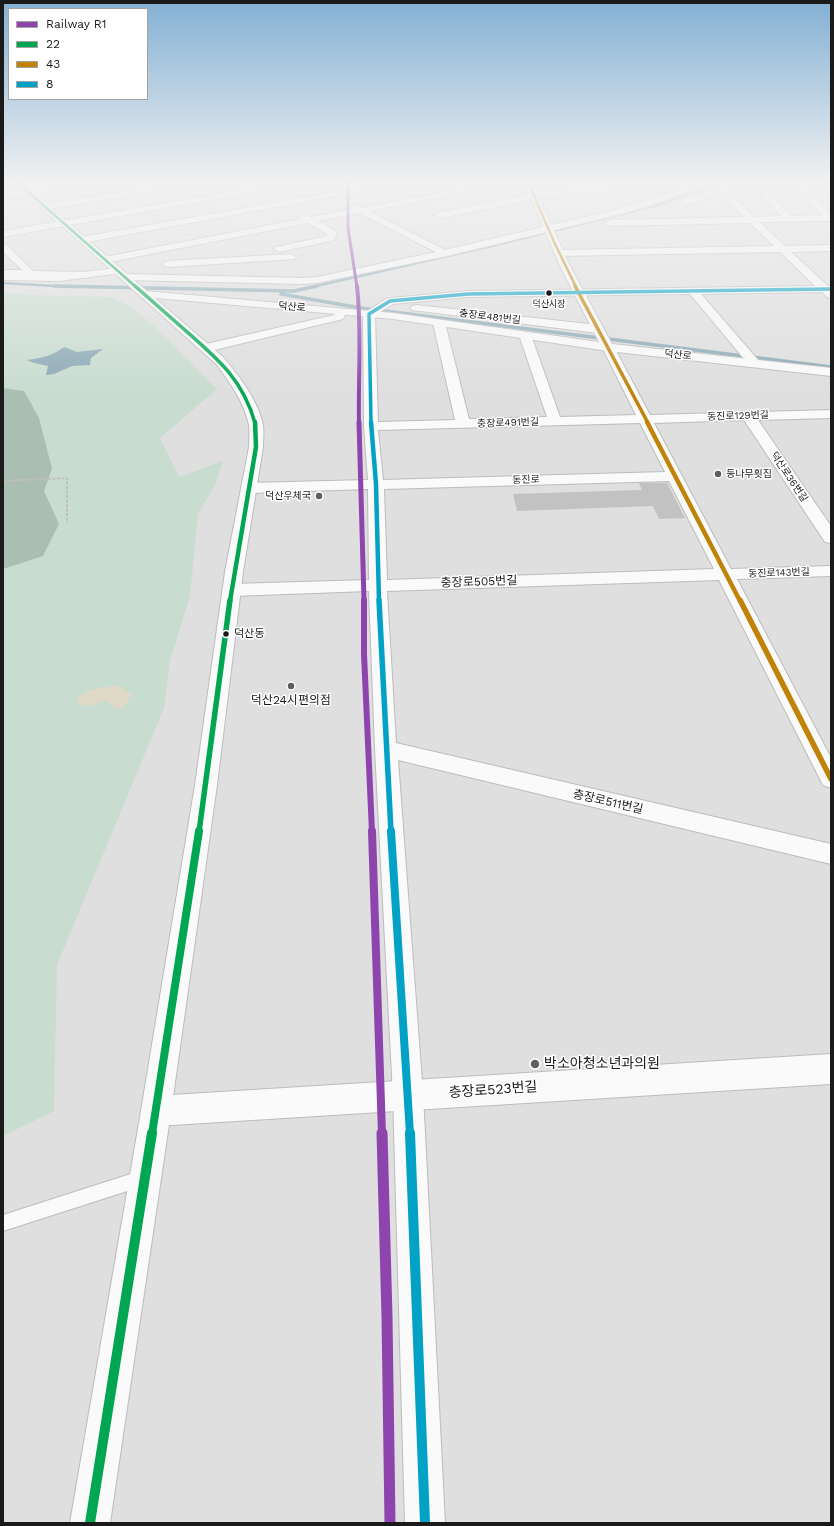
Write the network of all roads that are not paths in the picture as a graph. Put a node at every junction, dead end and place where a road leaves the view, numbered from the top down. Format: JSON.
{"nodes":[{"id":1,"x":10,"y":253,"type":"edge"},
{"id":2,"x":97,"y":253,"type":"edge"},
{"id":3,"x":140,"y":253,"type":"edge"},
{"id":4,"x":206,"y":253,"type":"edge"},
{"id":5,"x":286,"y":253,"type":"edge"},
{"id":6,"x":450,"y":253,"type":"edge"},
{"id":7,"x":559,"y":253,"type":"edge"},
{"id":8,"x":787,"y":253,"type":"edge"},
{"id":9,"x":105,"y":260,"type":"junction"},
{"id":10,"x":217,"y":261,"type":"junction"},
{"id":11,"x":153,"y":265,"type":"dead end"},
{"id":12,"x":140,"y":267,"type":"dead end"},
{"id":13,"x":3,"y":273,"type":"edge"},
{"id":14,"x":31,"y":274,"type":"junction"},
{"id":15,"x":86,"y":275,"type":"junction"},
{"id":16,"x":123,"y":275,"type":"junction"},
{"id":17,"x":3,"y":277,"type":"edge"},
{"id":18,"x":797,"y":278,"type":"dead end"},
{"id":19,"x":813,"y":278,"type":"junction"},
{"id":20,"x":588,"y":280,"type":"dead end"},
{"id":21,"x":572,"y":281,"type":"junction"},
{"id":22,"x":693,"y":291,"type":"junction"},
{"id":23,"x":829,"y":291,"type":"edge"},
{"id":24,"x":145,"y":294,"type":"junction"},
{"id":25,"x":579,"y":294,"type":"junction"},
{"id":26,"x":383,"y":304,"type":"junction"},
{"id":27,"x":341,"y":312,"type":"junction"},
{"id":28,"x":369,"y":314,"type":"junction"},
{"id":29,"x":439,"y":323,"type":"junction"},
{"id":30,"x":598,"y":329,"type":"junction"},
{"id":31,"x":526,"y":335,"type":"junction"},
{"id":32,"x":608,"y":347,"type":"junction"},
{"id":33,"x":206,"y":348,"type":"junction"},
{"id":34,"x":754,"y":363,"type":"junction"},
{"id":35,"x":831,"y":372,"type":"edge"},
{"id":36,"x":831,"y":414,"type":"edge"},
{"id":37,"x":748,"y":416,"type":"junction"},
{"id":38,"x":646,"y":419,"type":"junction"},
{"id":39,"x":555,"y":421,"type":"junction"},
{"id":40,"x":463,"y":424,"type":"junction"},
{"id":41,"x":371,"y":426,"type":"junction"},
{"id":42,"x":676,"y":476,"type":"junction"},
{"id":43,"x":376,"y":484,"type":"junction"},
{"id":44,"x":249,"y":488,"type":"junction"},
{"id":45,"x":831,"y":538,"type":"edge"},
{"id":46,"x":831,"y":571,"type":"edge"},
{"id":47,"x":727,"y":574,"type":"junction"},
{"id":48,"x":378,"y":586,"type":"junction"},
{"id":49,"x":232,"y":590,"type":"junction"},
{"id":50,"x":386,"y":749,"type":"junction"},
{"id":51,"x":831,"y":779,"type":"edge"},
{"id":52,"x":831,"y":854,"type":"edge"},
{"id":53,"x":831,"y":1069,"type":"edge"},
{"id":54,"x":408,"y":1096,"type":"junction"},
{"id":55,"x":156,"y":1111,"type":"junction"},
{"id":56,"x":146,"y":1177,"type":"junction"},
{"id":57,"x":3,"y":1222,"type":"edge"},
{"id":58,"x":90,"y":1523,"type":"edge"},
{"id":59,"x":425,"y":1523,"type":"edge"}],
"edges":[{"from":1,"to":14,"type":"street"},
{"from":2,"to":9,"type":"street"},
{"from":3,"to":9,"type":"street"},
{"from":4,"to":10,"type":"street"},
{"from":5,"to":10,"type":"street"},
{"from":6,"to":16,"type":"street"},
{"from":7,"to":21,"type":"street"},
{"from":8,"to":19,"type":"street"},
{"from":9,"to":16,"type":"street"},
{"from":10,"to":11,"type":"street"},
{"from":12,"to":16,"type":"street"},
{"from":13,"to":14,"type":"street"},
{"from":14,"to":15,"type":"street"},
{"from":15,"to":16,"type":"street"},
{"from":15,"to":17,"type":"street"},
{"from":16,"to":24,"type":"street"},
{"from":18,"to":19,"type":"street"},
{"from":19,"to":23,"type":"street"},
{"from":20,"to":21,"type":"street"},
{"from":21,"to":25,"type":"street"},
{"from":22,"to":23,"type":"street","name":"충장로481번길"},
{"from":22,"to":25,"type":"street","name":"충장로481번길"},
{"from":22,"to":34,"type":"street"},
{"from":24,"to":27,"type":"street","name":"덕산로"},
{"from":24,"to":33,"type":"street"},
{"from":25,"to":26,"type":"street","name":"충장로481번길"},
{"from":25,"to":30,"type":"street"},
{"from":26,"to":28,"type":"street","name":"충장로481번길"},
{"from":26,"to":30,"type":"street","name":"충장로481번길"},
{"from":27,"to":28,"type":"street","name":"덕산로"},
{"from":27,"to":33,"type":"street"},
{"from":28,"to":29,"type":"street","name":"덕산로"},
{"from":28,"to":41,"type":"street"},
{"from":29,"to":31,"type":"street","name":"덕산로"},
{"from":29,"to":40,"type":"street"},
{"from":30,"to":32,"type":"street"},
{"from":31,"to":32,"type":"street","name":"덕산로"},
{"from":31,"to":39,"type":"street"},
{"from":32,"to":34,"type":"street","name":"덕산로"},
{"from":32,"to":38,"type":"street"},
{"from":33,"to":44,"type":"street"},
{"from":34,"to":35,"type":"street","name":"덕산로"},
{"from":36,"to":37,"type":"street","name":"동진로129번길"},
{"from":37,"to":38,"type":"street","name":"동진로129번길"},
{"from":37,"to":45,"type":"street","name":"덕산로36번길"},
{"from":38,"to":39,"type":"street","name":"충장로491번길"},
{"from":38,"to":42,"type":"street"},
{"from":39,"to":40,"type":"street","name":"충장로491번길"},
{"from":40,"to":41,"type":"street","name":"충장로491번길"},
{"from":41,"to":43,"type":"street"},
{"from":42,"to":43,"type":"street","name":"동진로"},
{"from":42,"to":47,"type":"street"},
{"from":43,"to":44,"type":"street","name":"동진로"},
{"from":43,"to":48,"type":"street"},
{"from":44,"to":49,"type":"street"},
{"from":46,"to":47,"type":"street","name":"동진로143번길"},
{"from":47,"to":48,"type":"street","name":"충장로505번길"},
{"from":47,"to":51,"type":"street"},
{"from":48,"to":49,"type":"street","name":"충장로505번길"},
{"from":48,"to":50,"type":"street"},
{"from":49,"to":55,"type":"street"},
{"from":50,"to":52,"type":"street","name":"충장로511번길"},
{"from":50,"to":54,"type":"street"},
{"from":53,"to":54,"type":"street","name":"충장로523번길"},
{"from":54,"to":55,"type":"street","name":"충장로523번길"},
{"from":54,"to":59,"type":"street"},
{"from":55,"to":56,"type":"street"},
{"from":56,"to":57,"type":"lane"},
{"from":56,"to":58,"type":"street"}]}
